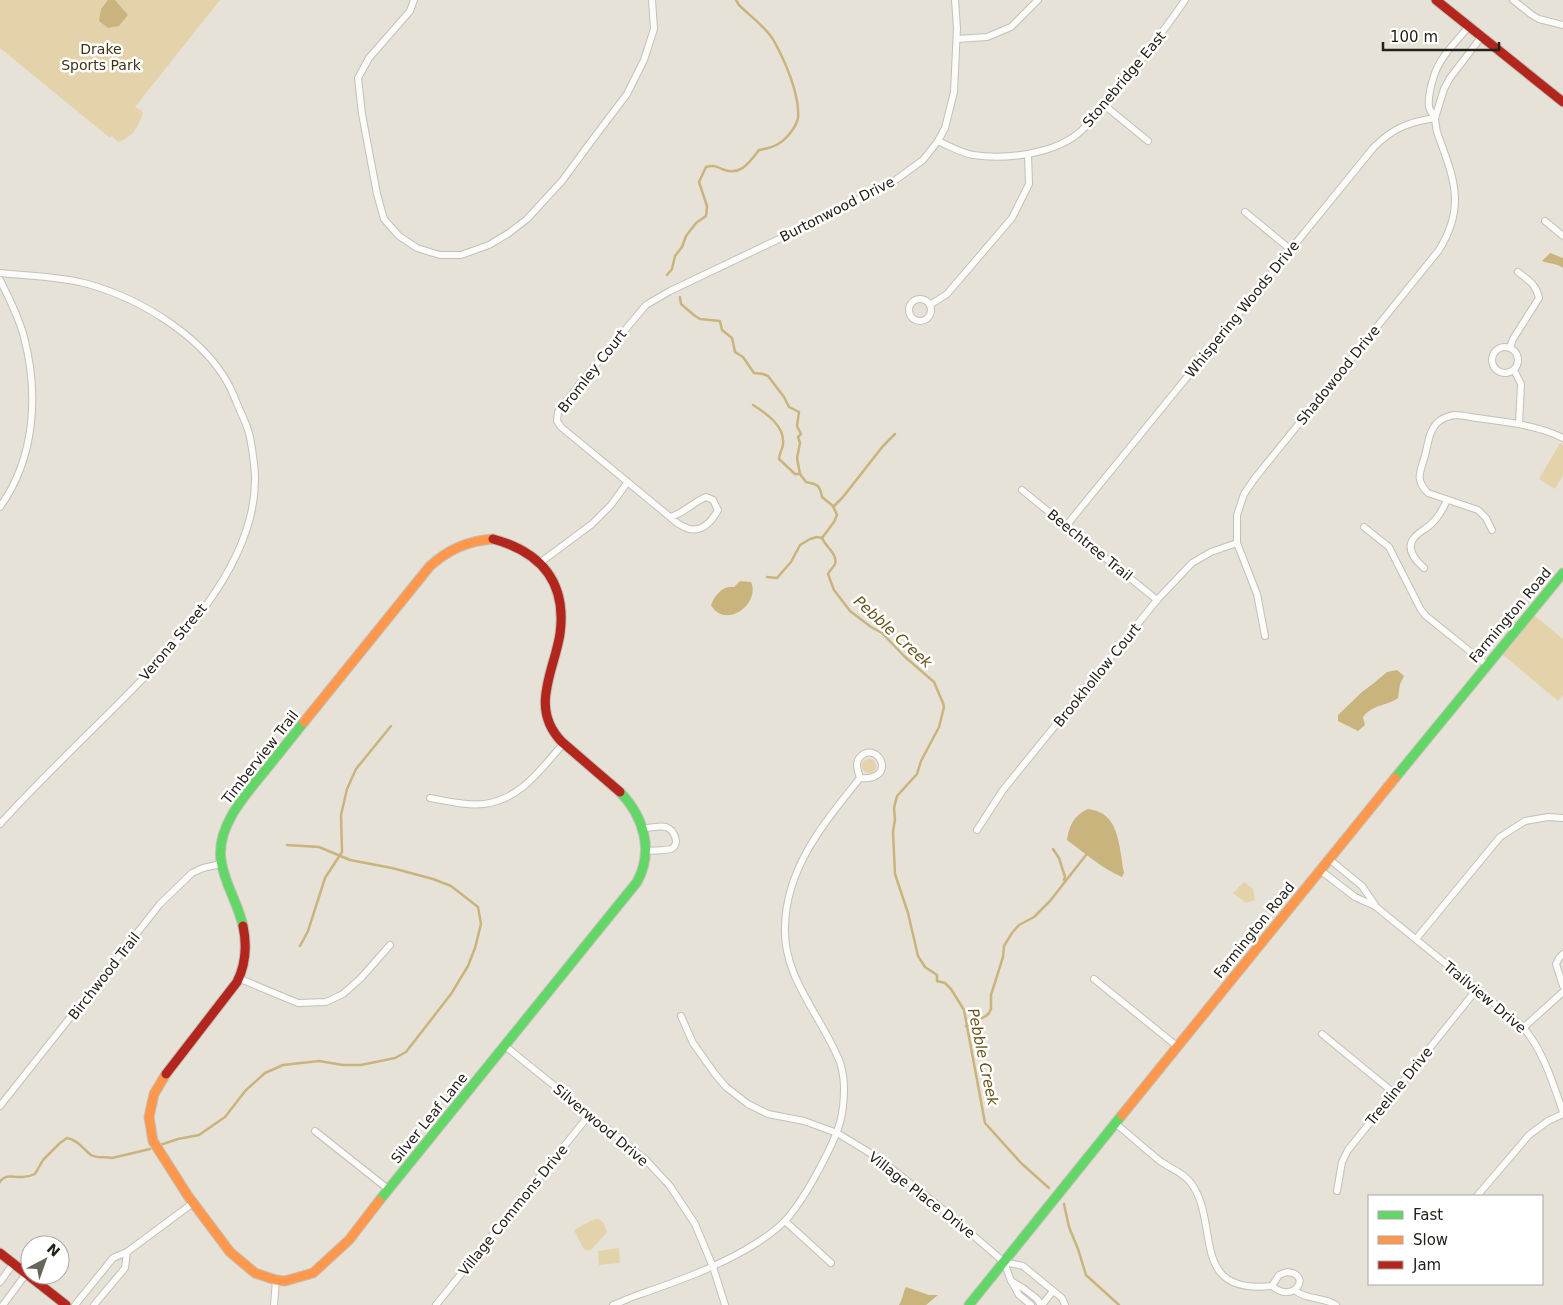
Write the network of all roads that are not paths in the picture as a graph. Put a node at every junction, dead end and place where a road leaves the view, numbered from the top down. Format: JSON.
{"nodes":[{"id":1,"x":414,"y":0,"type":"edge"},
{"id":2,"x":652,"y":0,"type":"edge"},
{"id":3,"x":955,"y":0,"type":"edge"},
{"id":4,"x":1038,"y":0,"type":"edge"},
{"id":5,"x":1185,"y":0,"type":"edge"},
{"id":6,"x":1436,"y":0,"type":"edge"},
{"id":7,"x":1513,"y":0,"type":"edge"},
{"id":8,"x":1563,"y":25,"type":"edge"},
{"id":9,"x":1469,"y":26,"type":"junction"},
{"id":10,"x":1482,"y":36,"type":"junction"},
{"id":11,"x":957,"y":39,"type":"junction"},
{"id":12,"x":1563,"y":102,"type":"edge"},
{"id":13,"x":1104,"y":105,"type":"junction"},
{"id":14,"x":1435,"y":118,"type":"junction"},
{"id":15,"x":938,"y":141,"type":"junction"},
{"id":16,"x":1148,"y":142,"type":"dead end"},
{"id":17,"x":1028,"y":154,"type":"junction"},
{"id":18,"x":1245,"y":212,"type":"dead end"},
{"id":19,"x":1545,"y":221,"type":"dead end"},
{"id":20,"x":1562,"y":232,"type":"edge"},
{"id":21,"x":1290,"y":249,"type":"junction"},
{"id":22,"x":1518,"y":272,"type":"dead end"},
{"id":23,"x":0,"y":273,"type":"edge"},
{"id":24,"x":0,"y":280,"type":"edge"},
{"id":25,"x":676,"y":287,"type":"joint"},
{"id":26,"x":930,"y":305,"type":"dead end"},
{"id":27,"x":1510,"y":348,"type":"junction"},
{"id":28,"x":1514,"y":370,"type":"junction"},
{"id":29,"x":1519,"y":424,"type":"junction"},
{"id":30,"x":1563,"y":438,"type":"edge"},
{"id":31,"x":627,"y":483,"type":"junction"},
{"id":32,"x":1022,"y":490,"type":"dead end"},
{"id":33,"x":1447,"y":500,"type":"junction"},
{"id":34,"x":0,"y":507,"type":"edge"},
{"id":35,"x":670,"y":517,"type":"junction"},
{"id":36,"x":1066,"y":526,"type":"junction"},
{"id":37,"x":1364,"y":527,"type":"dead end"},
{"id":38,"x":1492,"y":530,"type":"dead end"},
{"id":39,"x":1236,"y":543,"type":"junction"},
{"id":40,"x":541,"y":562,"type":"junction"},
{"id":41,"x":1424,"y":568,"type":"dead end"},
{"id":42,"x":1563,"y":573,"type":"edge"},
{"id":43,"x":1157,"y":600,"type":"junction"},
{"id":44,"x":1265,"y":636,"type":"dead end"},
{"id":45,"x":1486,"y":665,"type":"junction"},
{"id":46,"x":563,"y":744,"type":"junction"},
{"id":47,"x":860,"y":778,"type":"junction"},
{"id":48,"x":430,"y":798,"type":"dead end"},
{"id":49,"x":1563,"y":818,"type":"edge"},
{"id":50,"x":0,"y":824,"type":"edge"},
{"id":51,"x":642,"y":829,"type":"junction"},
{"id":52,"x":977,"y":830,"type":"dead end"},
{"id":53,"x":646,"y":851,"type":"junction"},
{"id":54,"x":1329,"y":859,"type":"junction"},
{"id":55,"x":221,"y":864,"type":"junction"},
{"id":56,"x":1320,"y":870,"type":"junction"},
{"id":57,"x":1375,"y":906,"type":"junction"},
{"id":58,"x":1416,"y":939,"type":"junction"},
{"id":59,"x":390,"y":945,"type":"dead end"},
{"id":60,"x":1563,"y":954,"type":"edge"},
{"id":61,"x":238,"y":978,"type":"junction"},
{"id":62,"x":1094,"y":979,"type":"dead end"},
{"id":63,"x":1563,"y":986,"type":"edge"},
{"id":64,"x":1477,"y":989,"type":"junction"},
{"id":65,"x":1563,"y":992,"type":"edge"},
{"id":66,"x":681,"y":1016,"type":"dead end"},
{"id":67,"x":1523,"y":1028,"type":"junction"},
{"id":68,"x":1322,"y":1034,"type":"dead end"},
{"id":69,"x":505,"y":1046,"type":"junction"},
{"id":70,"x":1178,"y":1047,"type":"junction"},
{"id":71,"x":1394,"y":1093,"type":"junction"},
{"id":72,"x":0,"y":1106,"type":"edge"},
{"id":73,"x":1563,"y":1113,"type":"edge"},
{"id":74,"x":590,"y":1114,"type":"junction"},
{"id":75,"x":1116,"y":1124,"type":"junction"},
{"id":76,"x":315,"y":1131,"type":"dead end"},
{"id":77,"x":838,"y":1133,"type":"junction"},
{"id":78,"x":388,"y":1190,"type":"junction"},
{"id":79,"x":1337,"y":1190,"type":"dead end"},
{"id":80,"x":1478,"y":1195,"type":"edge"},
{"id":81,"x":193,"y":1203,"type":"junction"},
{"id":82,"x":785,"y":1221,"type":"junction"},
{"id":83,"x":127,"y":1252,"type":"junction"},
{"id":84,"x":0,"y":1253,"type":"edge"},
{"id":85,"x":1004,"y":1262,"type":"junction"},
{"id":86,"x":830,"y":1263,"type":"dead end"},
{"id":87,"x":14,"y":1264,"type":"junction"},
{"id":88,"x":713,"y":1267,"type":"junction"},
{"id":89,"x":20,"y":1269,"type":"edge"},
{"id":90,"x":276,"y":1280,"type":"junction"},
{"id":91,"x":1011,"y":1281,"type":"junction"},
{"id":92,"x":0,"y":1282,"type":"edge"},
{"id":93,"x":20,"y":1282,"type":"edge"},
{"id":94,"x":40,"y":1285,"type":"edge"},
{"id":95,"x":1272,"y":1286,"type":"junction"},
{"id":96,"x":1053,"y":1291,"type":"junction"},
{"id":97,"x":1297,"y":1292,"type":"junction"},
{"id":98,"x":3,"y":1305,"type":"edge"},
{"id":99,"x":66,"y":1305,"type":"edge"},
{"id":100,"x":75,"y":1305,"type":"edge"},
{"id":101,"x":94,"y":1305,"type":"edge"},
{"id":102,"x":274,"y":1305,"type":"edge"},
{"id":103,"x":436,"y":1305,"type":"edge"},
{"id":104,"x":615,"y":1305,"type":"edge"},
{"id":105,"x":724,"y":1305,"type":"edge"},
{"id":106,"x":969,"y":1305,"type":"edge"},
{"id":107,"x":1031,"y":1305,"type":"edge"},
{"id":108,"x":1041,"y":1305,"type":"edge"},
{"id":109,"x":1064,"y":1305,"type":"edge"},
{"id":110,"x":1336,"y":1305,"type":"edge"}],
"edges":[{"from":1,"to":2,"type":"street"},
{"from":3,"to":11,"type":"street","name":"Burtonwood Drive"},
{"from":4,"to":11,"type":"street"},
{"from":5,"to":13,"type":"street","name":"Stonebridge East"},
{"from":6,"to":9,"type":"street"},
{"from":7,"to":8,"type":"street"},
{"from":9,"to":10,"type":"street"},
{"from":9,"to":14,"type":"street","name":"Shadowood Drive"},
{"from":10,"to":12,"type":"street"},
{"from":10,"to":14,"type":"street"},
{"from":11,"to":15,"type":"street","name":"Burtonwood Drive"},
{"from":13,"to":16,"type":"street"},
{"from":13,"to":17,"type":"street","name":"Stonebridge East"},
{"from":14,"to":21,"type":"street","name":"Whispering Woods Drive"},
{"from":14,"to":39,"type":"street","name":"Shadowood Drive"},
{"from":15,"to":17,"type":"street","name":"Stonebridge East"},
{"from":15,"to":25,"type":"street","name":"Burtonwood Drive"},
{"from":17,"to":26,"type":"street"},
{"from":18,"to":21,"type":"street"},
{"from":19,"to":20,"type":"street"},
{"from":21,"to":36,"type":"street","name":"Whispering Woods Drive"},
{"from":22,"to":27,"type":"street"},
{"from":23,"to":50,"type":"street","name":"Verona Street"},
{"from":24,"to":34,"type":"street"},
{"from":25,"to":31,"type":"street","name":"Bromley Court"},
{"from":27,"to":28,"type":"street"},
{"from":27,"to":28,"type":"street"},
{"from":28,"to":29,"type":"street"},
{"from":29,"to":30,"type":"street"},
{"from":29,"to":33,"type":"street"},
{"from":31,"to":35,"type":"street","name":"Bromley Court"},
{"from":31,"to":40,"type":"street"},
{"from":32,"to":36,"type":"street","name":"Beechtree Trail"},
{"from":33,"to":38,"type":"street"},
{"from":33,"to":41,"type":"street"},
{"from":35,"to":35,"type":"street","name":"Bromley Court"},
{"from":36,"to":43,"type":"street","name":"Beechtree Trail"},
{"from":37,"to":45,"type":"street"},
{"from":39,"to":43,"type":"street","name":"Brookhollow Court"},
{"from":39,"to":44,"type":"street","name":"Shadowood Drive"},
{"from":40,"to":46,"type":"street","name":"Silver Leaf Lane"},
{"from":40,"to":55,"type":"street","name":"Timberview Trail"},
{"from":42,"to":45,"type":"street","name":"Farmington Road"},
{"from":43,"to":52,"type":"street","name":"Brookhollow Court"},
{"from":45,"to":54,"type":"street","name":"Farmington Road"},
{"from":46,"to":48,"type":"street"},
{"from":46,"to":51,"type":"street","name":"Silver Leaf Lane"},
{"from":47,"to":47,"type":"street"},
{"from":47,"to":77,"type":"street"},
{"from":49,"to":58,"type":"street"},
{"from":51,"to":53,"type":"street","name":"Silver Leaf Lane"},
{"from":51,"to":53,"type":"street"},
{"from":53,"to":69,"type":"street","name":"Silver Leaf Lane"},
{"from":54,"to":56,"type":"street","name":"Farmington Road"},
{"from":54,"to":57,"type":"street","name":"Trailview Drive"},
{"from":55,"to":61,"type":"street","name":"Timberview Trail"},
{"from":55,"to":72,"type":"street","name":"Birchwood Trail"},
{"from":56,"to":57,"type":"street","name":"Trailview Drive"},
{"from":56,"to":70,"type":"street","name":"Farmington Road"},
{"from":57,"to":58,"type":"street","name":"Trailview Drive"},
{"from":58,"to":64,"type":"street","name":"Trailview Drive"},
{"from":59,"to":61,"type":"street"},
{"from":60,"to":63,"type":"street"},
{"from":61,"to":81,"type":"street","name":"Timberview Trail"},
{"from":62,"to":70,"type":"street"},
{"from":64,"to":67,"type":"street","name":"Trailview Drive"},
{"from":64,"to":71,"type":"street","name":"Treeline Drive"},
{"from":65,"to":67,"type":"street"},
{"from":66,"to":77,"type":"street","name":"Village Place Drive"},
{"from":67,"to":73,"type":"street","name":"Trailview Drive"},
{"from":68,"to":71,"type":"street"},
{"from":69,"to":74,"type":"street","name":"Silverwood Drive"},
{"from":69,"to":78,"type":"street","name":"Silver Leaf Lane"},
{"from":70,"to":75,"type":"street","name":"Farmington Road"},
{"from":71,"to":79,"type":"street","name":"Treeline Drive"},
{"from":73,"to":80,"type":"street"},
{"from":74,"to":88,"type":"street","name":"Silverwood Drive"},
{"from":74,"to":103,"type":"street","name":"Village Commons Drive"},
{"from":75,"to":85,"type":"street","name":"Farmington Road"},
{"from":75,"to":95,"type":"street"},
{"from":76,"to":78,"type":"street"},
{"from":77,"to":82,"type":"street"},
{"from":77,"to":85,"type":"street","name":"Village Place Drive"},
{"from":78,"to":90,"type":"street","name":"Silver Leaf Lane"},
{"from":81,"to":83,"type":"street"},
{"from":81,"to":90,"type":"street","name":"Silver Leaf Lane"},
{"from":82,"to":86,"type":"street"},
{"from":82,"to":88,"type":"street"},
{"from":83,"to":100,"type":"street"},
{"from":83,"to":101,"type":"street"},
{"from":84,"to":87,"type":"street"},
{"from":85,"to":91,"type":"street"},
{"from":85,"to":96,"type":"street"},
{"from":85,"to":106,"type":"street","name":"Farmington Road"},
{"from":87,"to":89,"type":"street"},
{"from":87,"to":92,"type":"street"},
{"from":88,"to":104,"type":"street"},
{"from":88,"to":105,"type":"street","name":"Silverwood Drive"},
{"from":90,"to":102,"type":"street"},
{"from":91,"to":107,"type":"street"},
{"from":91,"to":108,"type":"street"},
{"from":93,"to":98,"type":"street"},
{"from":94,"to":99,"type":"street"},
{"from":95,"to":97,"type":"street"},
{"from":95,"to":97,"type":"street"},
{"from":96,"to":108,"type":"street"},
{"from":96,"to":109,"type":"street"},
{"from":97,"to":110,"type":"street"}]}
